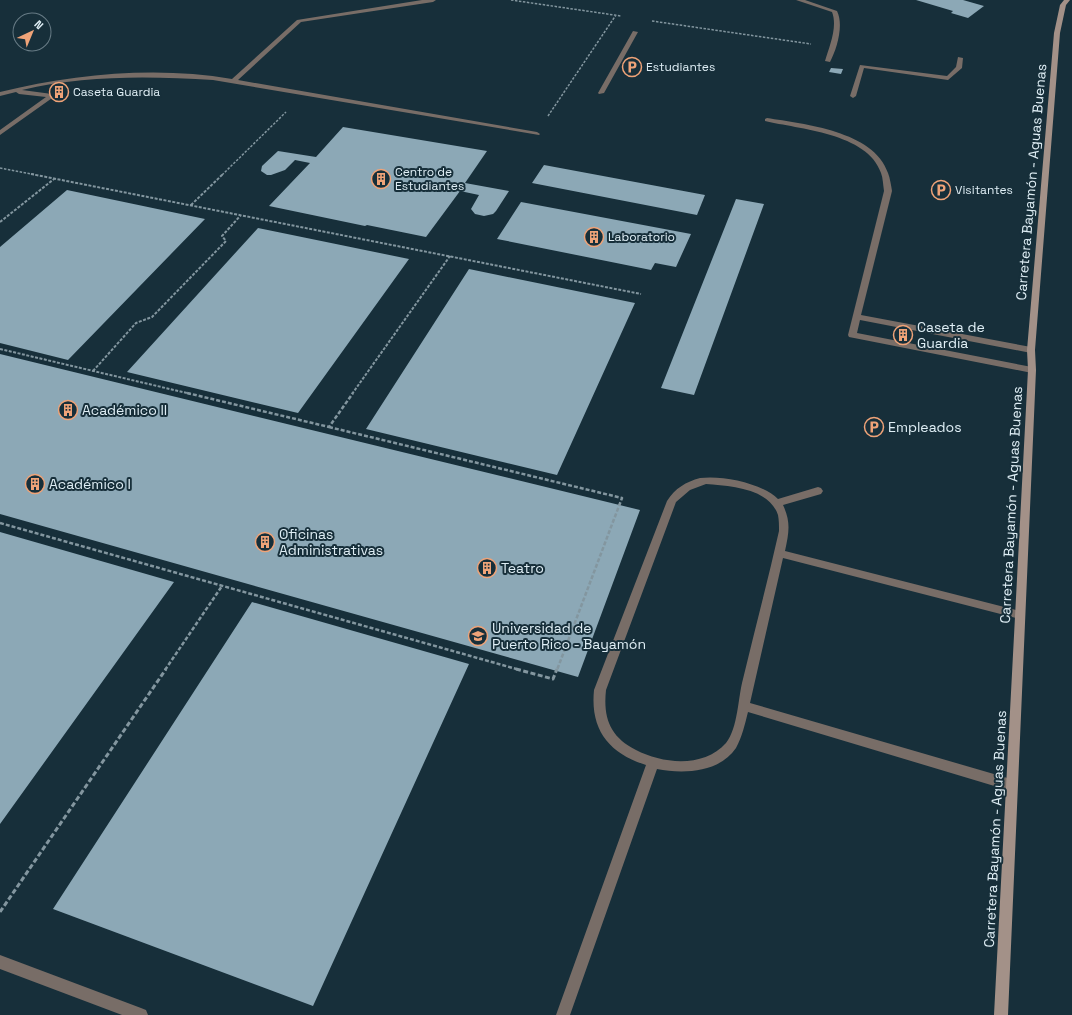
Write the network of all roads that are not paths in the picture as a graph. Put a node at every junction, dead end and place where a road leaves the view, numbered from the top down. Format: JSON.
{"nodes":[{"id":1,"x":433,"y":0,"type":"edge"},
{"id":2,"x":799,"y":0,"type":"edge"},
{"id":3,"x":1067,"y":0,"type":"edge"},
{"id":4,"x":635,"y":32,"type":"dead end"},
{"id":5,"x":960,"y":58,"type":"dead end"},
{"id":6,"x":828,"y":61,"type":"dead end"},
{"id":7,"x":234,"y":81,"type":"junction"},
{"id":8,"x":11,"y":91,"type":"junction"},
{"id":9,"x":601,"y":93,"type":"dead end"},
{"id":10,"x":0,"y":94,"type":"edge"},
{"id":11,"x":853,"y":96,"type":"dead end"},
{"id":12,"x":767,"y":120,"type":"dead end"},
{"id":13,"x":0,"y":133,"type":"edge"},
{"id":14,"x":537,"y":134,"type":"dead end"},
{"id":15,"x":857,"y":316,"type":"junction"},
{"id":16,"x":1031,"y":350,"type":"junction"},
{"id":17,"x":1032,"y":370,"type":"junction"},
{"id":18,"x":818,"y":490,"type":"dead end"},
{"id":19,"x":777,"y":503,"type":"junction"},
{"id":20,"x":779,"y":553,"type":"junction"},
{"id":21,"x":1020,"y":615,"type":"junction"},
{"id":22,"x":743,"y":706,"type":"junction"},
{"id":23,"x":653,"y":762,"type":"junction"},
{"id":24,"x":1011,"y":785,"type":"junction"},
{"id":25,"x":0,"y":962,"type":"edge"},
{"id":26,"x":141,"y":1015,"type":"edge"},
{"id":27,"x":563,"y":1015,"type":"edge"},
{"id":28,"x":1001,"y":1015,"type":"edge"}],
"edges":[{"from":1,"to":7,"type":"lane"},
{"from":2,"to":6,"type":"lane"},
{"from":3,"to":16,"type":"street","name":"Carretera Bayamón - Aguas Buenas"},
{"from":4,"to":9,"type":"lane"},
{"from":5,"to":11,"type":"lane"},
{"from":7,"to":8,"type":"lane"},
{"from":7,"to":14,"type":"lane"},
{"from":8,"to":10,"type":"lane"},
{"from":8,"to":13,"type":"lane"},
{"from":12,"to":15,"type":"lane"},
{"from":15,"to":16,"type":"lane"},
{"from":15,"to":17,"type":"lane"},
{"from":16,"to":17,"type":"street","name":"Carretera Bayamón - Aguas Buenas"},
{"from":17,"to":21,"type":"street","name":"Carretera Bayamón - Aguas Buenas"},
{"from":18,"to":19,"type":"lane"},
{"from":19,"to":20,"type":"lane"},
{"from":19,"to":23,"type":"lane"},
{"from":20,"to":21,"type":"lane"},
{"from":20,"to":22,"type":"lane"},
{"from":21,"to":24,"type":"street","name":"Carretera Bayamón - Aguas Buenas"},
{"from":22,"to":23,"type":"lane"},
{"from":22,"to":24,"type":"lane"},
{"from":23,"to":27,"type":"lane"},
{"from":24,"to":28,"type":"street","name":"Carretera Bayamón - Aguas Buenas"},
{"from":25,"to":26,"type":"lane"}]}
